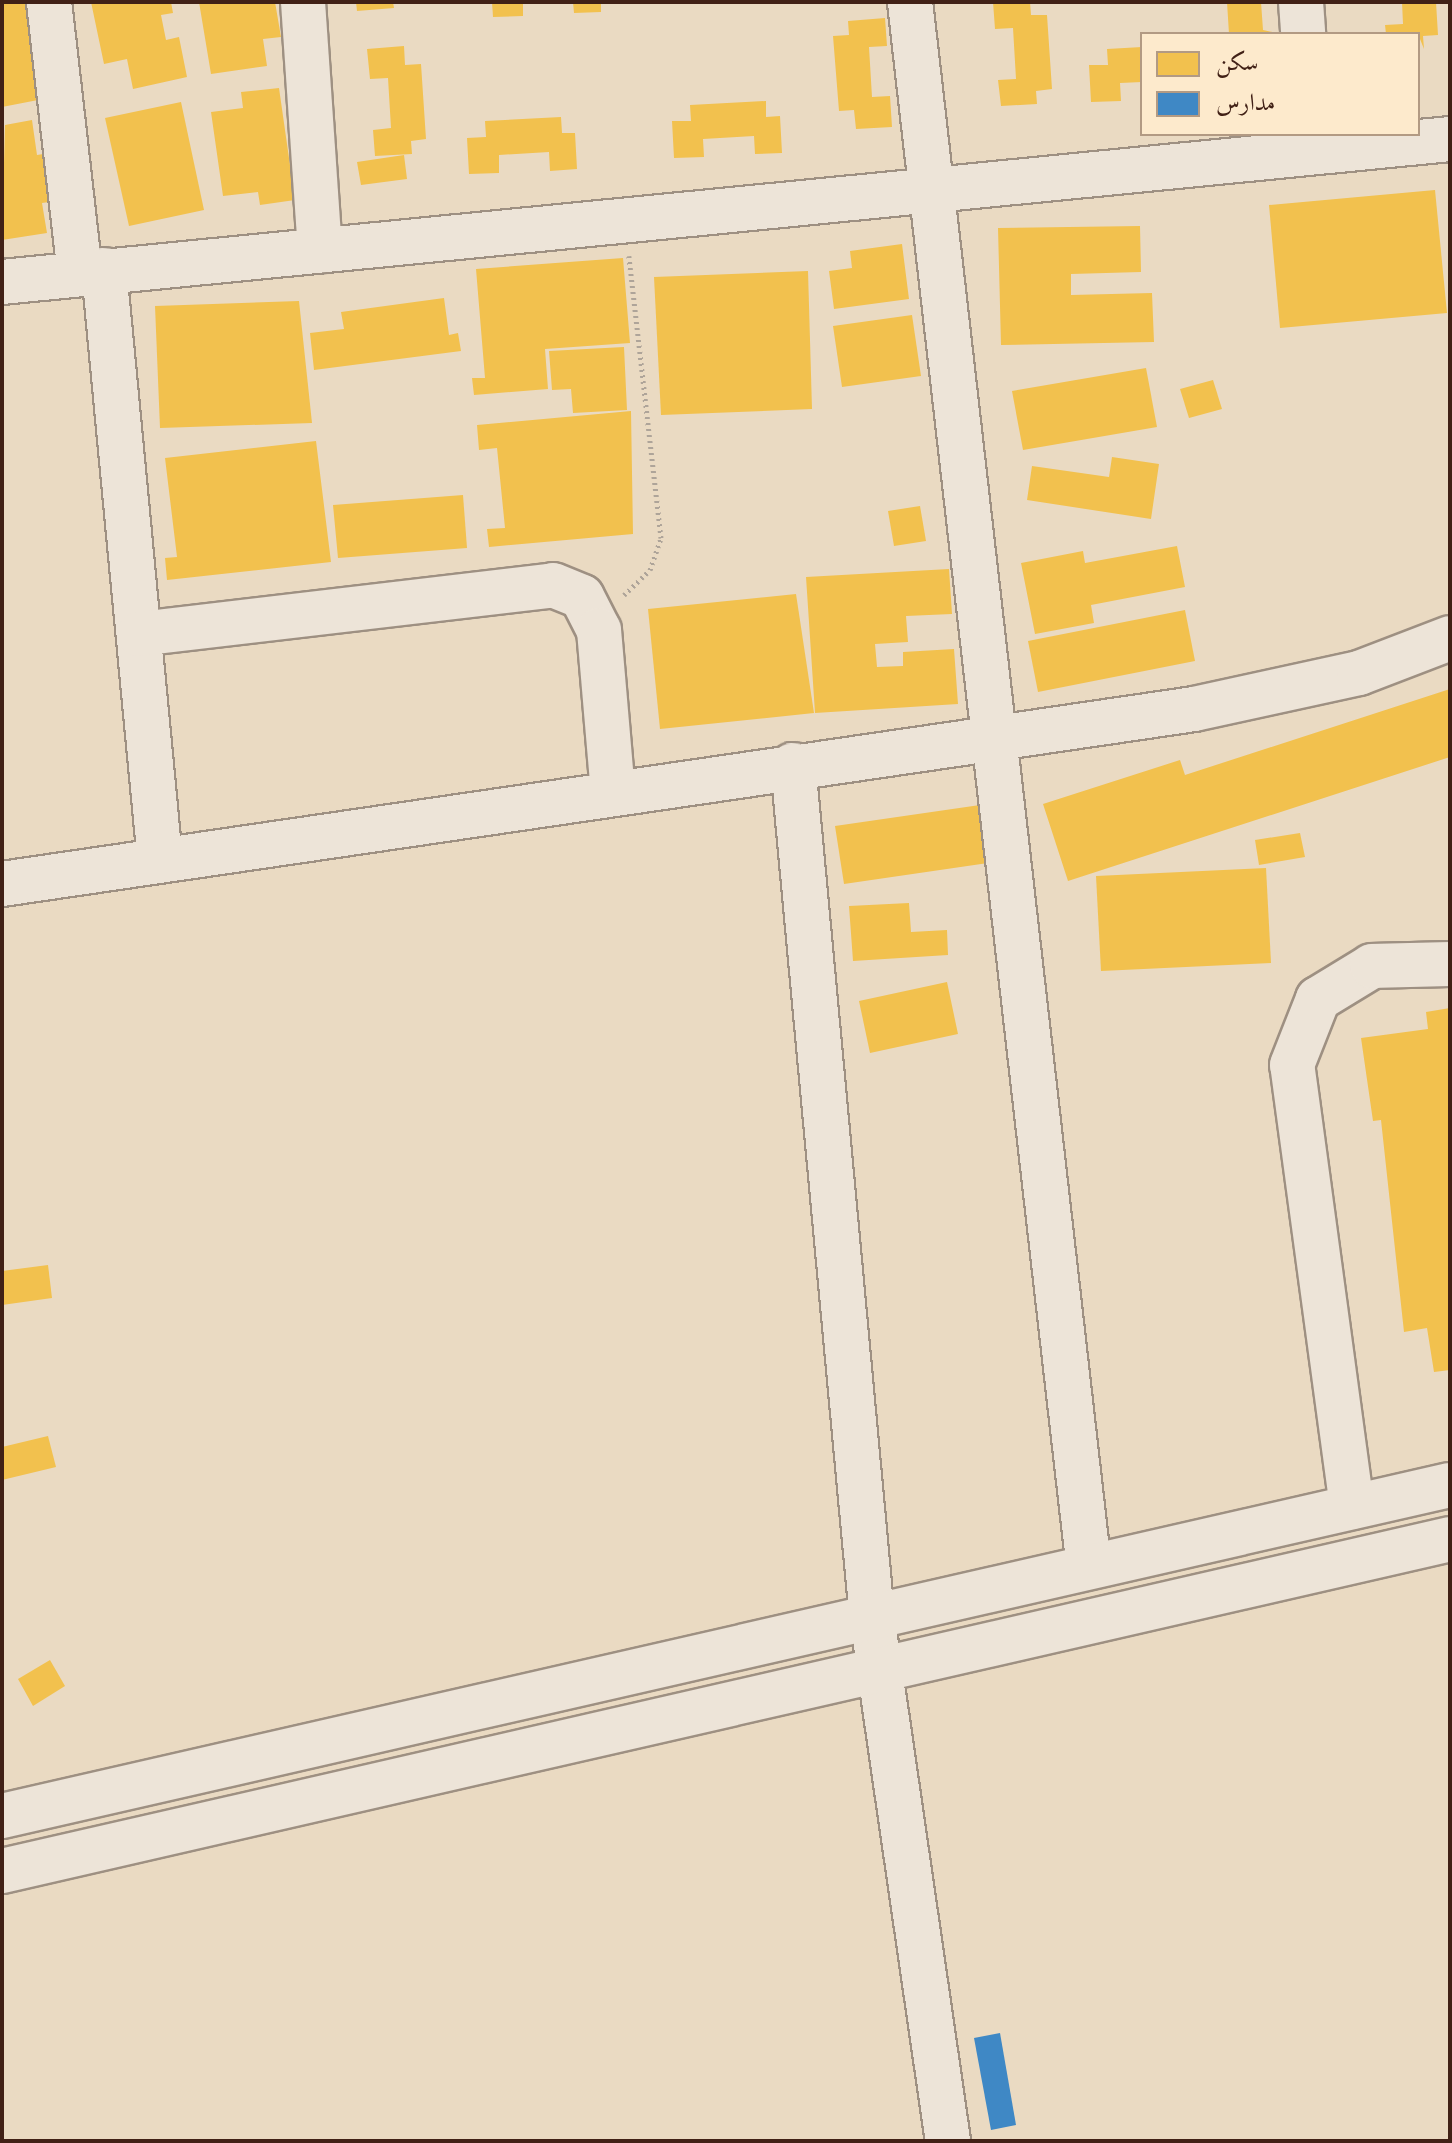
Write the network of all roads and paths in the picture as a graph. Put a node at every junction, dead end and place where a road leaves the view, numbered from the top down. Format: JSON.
{"nodes":[{"id":1,"x":49,"y":2,"type":"edge"},
{"id":2,"x":303,"y":2,"type":"edge"},
{"id":3,"x":910,"y":2,"type":"edge"},
{"id":4,"x":1301,"y":2,"type":"edge"},
{"id":5,"x":1303,"y":32,"type":"edge"},
{"id":6,"x":1450,"y":139,"type":"edge"},
{"id":7,"x":1312,"y":144,"type":"edge"},
{"id":8,"x":935,"y":189,"type":"junction"},
{"id":9,"x":625,"y":220,"type":"junction"},
{"id":10,"x":320,"y":250,"type":"junction"},
{"id":11,"x":92,"y":272,"type":"junction"},
{"id":12,"x":2,"y":282,"type":"edge"},
{"id":13,"x":582,"y":597,"type":"junction"},
{"id":14,"x":139,"y":634,"type":"junction"},
{"id":15,"x":1450,"y":638,"type":"edge"},
{"id":16,"x":999,"y":734,"type":"junction"},
{"id":17,"x":793,"y":765,"type":"junction"},
{"id":18,"x":613,"y":792,"type":"junction"},
{"id":19,"x":160,"y":860,"type":"junction"},
{"id":20,"x":2,"y":884,"type":"edge"},
{"id":21,"x":1450,"y":964,"type":"edge"},
{"id":22,"x":1450,"y":1485,"type":"edge"},
{"id":23,"x":1352,"y":1507,"type":"junction"},
{"id":24,"x":1450,"y":1539,"type":"edge"},
{"id":25,"x":1089,"y":1567,"type":"junction"},
{"id":26,"x":872,"y":1617,"type":"junction"},
{"id":27,"x":2,"y":1816,"type":"edge"},
{"id":28,"x":2,"y":1871,"type":"edge"},
{"id":29,"x":948,"y":2141,"type":"edge"}],
"edges":[{"from":1,"to":11,"type":"street"},
{"from":2,"to":10,"type":"street"},
{"from":3,"to":8,"type":"street"},
{"from":4,"to":5,"type":"street"},
{"from":6,"to":7,"type":"street"},
{"from":7,"to":8,"type":"street"},
{"from":8,"to":9,"type":"street"},
{"from":8,"to":16,"type":"street"},
{"from":9,"to":10,"type":"street"},
{"from":9,"to":13,"type":"path"},
{"from":10,"to":11,"type":"street"},
{"from":11,"to":12,"type":"street"},
{"from":11,"to":14,"type":"street"},
{"from":13,"to":14,"type":"street"},
{"from":13,"to":18,"type":"street"},
{"from":14,"to":19,"type":"street"},
{"from":15,"to":16,"type":"street"},
{"from":16,"to":17,"type":"street"},
{"from":16,"to":25,"type":"street"},
{"from":17,"to":18,"type":"street"},
{"from":17,"to":26,"type":"street"},
{"from":18,"to":19,"type":"street"},
{"from":19,"to":20,"type":"street"},
{"from":21,"to":23,"type":"street"},
{"from":22,"to":23,"type":"street"},
{"from":23,"to":25,"type":"street"},
{"from":24,"to":28,"type":"street"},
{"from":25,"to":26,"type":"street"},
{"from":26,"to":27,"type":"street"},
{"from":26,"to":29,"type":"street"}]}
